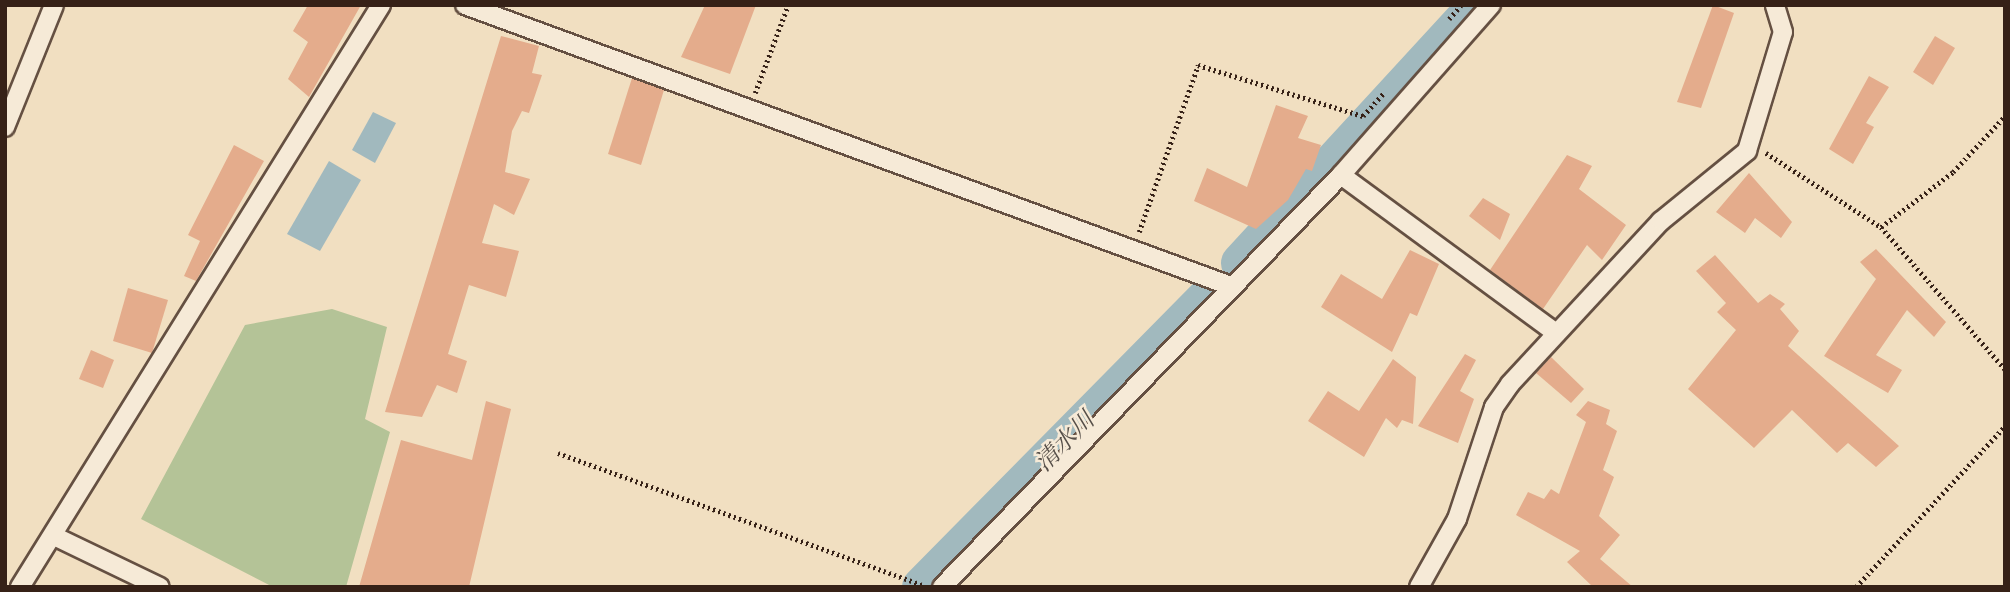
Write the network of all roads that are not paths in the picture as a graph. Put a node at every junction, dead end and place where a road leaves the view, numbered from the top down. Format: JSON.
{"nodes":[{"id":1,"x":54,"y":5,"type":"edge"},
{"id":2,"x":382,"y":5,"type":"edge"},
{"id":3,"x":465,"y":5,"type":"edge"},
{"id":4,"x":1491,"y":5,"type":"edge"},
{"id":5,"x":1775,"y":5,"type":"edge"},
{"id":6,"x":5,"y":127,"type":"edge"},
{"id":7,"x":1341,"y":175,"type":"junction"},
{"id":8,"x":1231,"y":286,"type":"junction"},
{"id":9,"x":1555,"y":331,"type":"junction"},
{"id":10,"x":57,"y":537,"type":"junction"},
{"id":11,"x":20,"y":587,"type":"edge"},
{"id":12,"x":160,"y":587,"type":"edge"},
{"id":13,"x":942,"y":587,"type":"edge"},
{"id":14,"x":1419,"y":587,"type":"edge"}],
"edges":[{"from":1,"to":6,"type":"street"},
{"from":2,"to":10,"type":"street"},
{"from":3,"to":8,"type":"street"},
{"from":4,"to":7,"type":"street"},
{"from":5,"to":9,"type":"street"},
{"from":7,"to":8,"type":"street"},
{"from":7,"to":9,"type":"street"},
{"from":8,"to":13,"type":"street"},
{"from":9,"to":14,"type":"street"},
{"from":10,"to":11,"type":"street"},
{"from":10,"to":12,"type":"street"}]}
